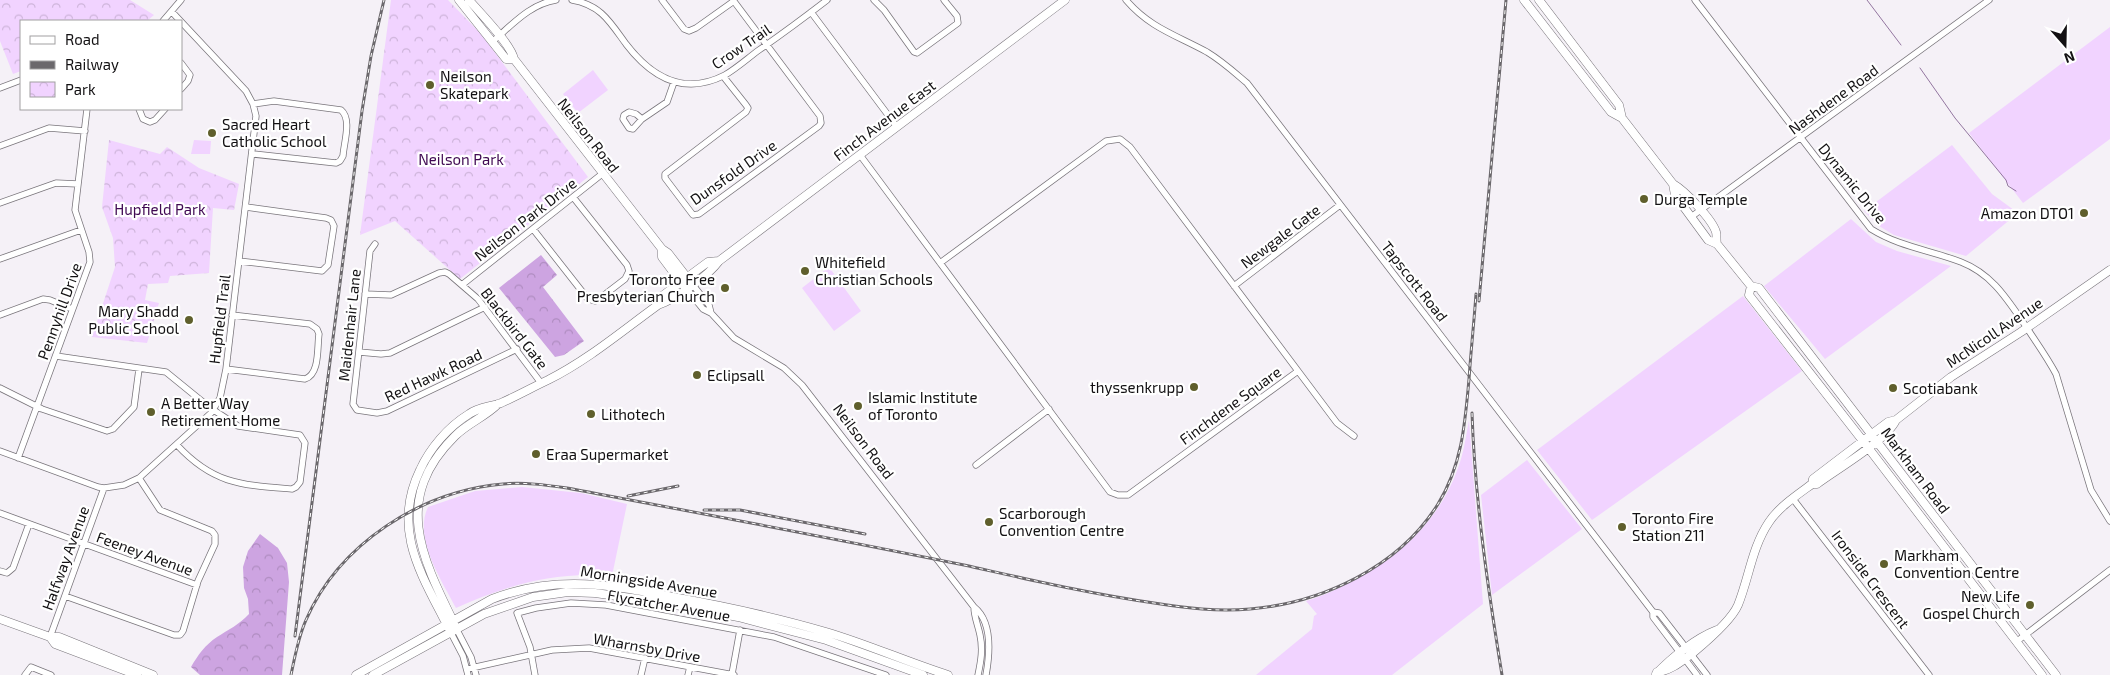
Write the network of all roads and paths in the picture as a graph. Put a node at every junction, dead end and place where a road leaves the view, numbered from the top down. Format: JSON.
{"nodes":[{"id":1,"x":181,"y":0,"type":"edge"},
{"id":2,"x":459,"y":0,"type":"edge"},
{"id":3,"x":469,"y":0,"type":"edge"},
{"id":4,"x":556,"y":0,"type":"edge"},
{"id":5,"x":572,"y":0,"type":"edge"},
{"id":6,"x":662,"y":0,"type":"edge"},
{"id":7,"x":734,"y":0,"type":"edge"},
{"id":8,"x":827,"y":0,"type":"edge"},
{"id":9,"x":874,"y":0,"type":"edge"},
{"id":10,"x":944,"y":0,"type":"edge"},
{"id":11,"x":1066,"y":0,"type":"edge"},
{"id":12,"x":1126,"y":0,"type":"edge"},
{"id":13,"x":1524,"y":0,"type":"edge"},
{"id":14,"x":1538,"y":0,"type":"edge"},
{"id":15,"x":1696,"y":0,"type":"edge"},
{"id":16,"x":1989,"y":0,"type":"edge"},
{"id":17,"x":587,"y":1,"type":"edge"},
{"id":18,"x":540,"y":2,"type":"edge"},
{"id":19,"x":172,"y":12,"type":"junction"},
{"id":20,"x":811,"y":12,"type":"junction"},
{"id":21,"x":164,"y":20,"type":"edge"},
{"id":22,"x":179,"y":20,"type":"edge"},
{"id":23,"x":182,"y":23,"type":"edge"},
{"id":24,"x":496,"y":38,"type":"junction"},
{"id":25,"x":767,"y":45,"type":"junction"},
{"id":26,"x":182,"y":65,"type":"edge"},
{"id":27,"x":723,"y":76,"type":"junction"},
{"id":28,"x":20,"y":80,"type":"edge"},
{"id":29,"x":674,"y":82,"type":"junction"},
{"id":30,"x":0,"y":88,"type":"edge"},
{"id":31,"x":182,"y":88,"type":"edge"},
{"id":32,"x":253,"y":104,"type":"junction"},
{"id":33,"x":87,"y":110,"type":"edge"},
{"id":34,"x":139,"y":110,"type":"edge"},
{"id":35,"x":164,"y":110,"type":"edge"},
{"id":36,"x":1622,"y":118,"type":"junction"},
{"id":37,"x":642,"y":120,"type":"dead end"},
{"id":38,"x":897,"y":127,"type":"junction"},
{"id":39,"x":85,"y":131,"type":"junction"},
{"id":40,"x":1800,"y":138,"type":"junction"},
{"id":41,"x":0,"y":146,"type":"edge"},
{"id":42,"x":252,"y":154,"type":"junction"},
{"id":43,"x":860,"y":155,"type":"junction"},
{"id":44,"x":602,"y":174,"type":"junction"},
{"id":45,"x":78,"y":184,"type":"junction"},
{"id":46,"x":1674,"y":184,"type":"junction"},
{"id":47,"x":573,"y":196,"type":"junction"},
{"id":48,"x":0,"y":203,"type":"edge"},
{"id":49,"x":1340,"y":205,"type":"junction"},
{"id":50,"x":246,"y":207,"type":"junction"},
{"id":51,"x":1700,"y":210,"type":"junction"},
{"id":52,"x":1691,"y":217,"type":"junction"},
{"id":53,"x":533,"y":229,"type":"junction"},
{"id":54,"x":81,"y":230,"type":"junction"},
{"id":55,"x":375,"y":244,"type":"dead end"},
{"id":56,"x":1717,"y":244,"type":"junction"},
{"id":57,"x":0,"y":259,"type":"edge"},
{"id":58,"x":239,"y":261,"type":"junction"},
{"id":59,"x":940,"y":263,"type":"junction"},
{"id":60,"x":2110,"y":270,"type":"edge"},
{"id":61,"x":687,"y":283,"type":"junction"},
{"id":62,"x":463,"y":284,"type":"junction"},
{"id":63,"x":1234,"y":286,"type":"junction"},
{"id":64,"x":1751,"y":286,"type":"junction"},
{"id":65,"x":365,"y":294,"type":"junction"},
{"id":66,"x":484,"y":307,"type":"junction"},
{"id":67,"x":72,"y":309,"type":"junction"},
{"id":68,"x":0,"y":315,"type":"edge"},
{"id":69,"x":232,"y":315,"type":"junction"},
{"id":70,"x":2027,"y":328,"type":"junction"},
{"id":71,"x":517,"y":349,"type":"junction"},
{"id":72,"x":359,"y":352,"type":"junction"},
{"id":73,"x":56,"y":356,"type":"junction"},
{"id":74,"x":139,"y":369,"type":"junction"},
{"id":75,"x":226,"y":369,"type":"junction"},
{"id":76,"x":1298,"y":371,"type":"junction"},
{"id":77,"x":542,"y":383,"type":"junction"},
{"id":78,"x":0,"y":388,"type":"edge"},
{"id":79,"x":37,"y":407,"type":"junction"},
{"id":80,"x":1049,"y":409,"type":"junction"},
{"id":81,"x":214,"y":410,"type":"junction"},
{"id":82,"x":357,"y":410,"type":"joint"},
{"id":83,"x":1354,"y":436,"type":"dead end"},
{"id":84,"x":1875,"y":437,"type":"junction"},
{"id":85,"x":1866,"y":444,"type":"junction"},
{"id":86,"x":177,"y":445,"type":"junction"},
{"id":87,"x":0,"y":451,"type":"edge"},
{"id":88,"x":18,"y":458,"type":"junction"},
{"id":89,"x":976,"y":465,"type":"dead end"},
{"id":90,"x":139,"y":478,"type":"junction"},
{"id":91,"x":104,"y":488,"type":"junction"},
{"id":92,"x":1793,"y":499,"type":"junction"},
{"id":93,"x":0,"y":513,"type":"edge"},
{"id":94,"x":2110,"y":520,"type":"edge"},
{"id":95,"x":29,"y":524,"type":"junction"},
{"id":96,"x":84,"y":544,"type":"junction"},
{"id":97,"x":2110,"y":570,"type":"edge"},
{"id":98,"x":0,"y":572,"type":"edge"},
{"id":99,"x":566,"y":583,"type":"junction"},
{"id":100,"x":197,"y":585,"type":"junction"},
{"id":101,"x":568,"y":592,"type":"junction"},
{"id":102,"x":65,"y":596,"type":"junction"},
{"id":103,"x":974,"y":607,"type":"junction"},
{"id":104,"x":0,"y":619,"type":"edge"},
{"id":105,"x":449,"y":622,"type":"junction"},
{"id":106,"x":740,"y":630,"type":"junction"},
{"id":107,"x":454,"y":631,"type":"junction"},
{"id":108,"x":2025,"y":635,"type":"junction"},
{"id":109,"x":50,"y":637,"type":"junction"},
{"id":110,"x":2016,"y":642,"type":"junction"},
{"id":111,"x":1686,"y":653,"type":"junction"},
{"id":112,"x":532,"y":655,"type":"junction"},
{"id":113,"x":645,"y":658,"type":"junction"},
{"id":114,"x":895,"y":661,"type":"junction"},
{"id":115,"x":690,"y":667,"type":"junction"},
{"id":116,"x":475,"y":668,"type":"junction"},
{"id":117,"x":468,"y":672,"type":"edge"},
{"id":118,"x":135,"y":673,"type":"edge"},
{"id":119,"x":1656,"y":674,"type":"edge"},
{"id":120,"x":25,"y":675,"type":"edge"},
{"id":121,"x":51,"y":675,"type":"edge"},
{"id":122,"x":153,"y":675,"type":"edge"},
{"id":123,"x":356,"y":675,"type":"edge"},
{"id":124,"x":373,"y":675,"type":"edge"},
{"id":125,"x":476,"y":675,"type":"edge"},
{"id":126,"x":535,"y":675,"type":"edge"},
{"id":127,"x":641,"y":675,"type":"edge"},
{"id":128,"x":688,"y":675,"type":"edge"},
{"id":129,"x":733,"y":675,"type":"edge"},
{"id":130,"x":886,"y":675,"type":"edge"},
{"id":131,"x":923,"y":675,"type":"edge"},
{"id":132,"x":948,"y":675,"type":"edge"},
{"id":133,"x":978,"y":675,"type":"edge"},
{"id":134,"x":986,"y":675,"type":"edge"},
{"id":135,"x":1698,"y":675,"type":"edge"},
{"id":136,"x":1707,"y":675,"type":"edge"},
{"id":137,"x":1928,"y":675,"type":"edge"},
{"id":138,"x":2042,"y":675,"type":"edge"},
{"id":139,"x":2056,"y":675,"type":"edge"}],
"edges":[{"from":1,"to":19,"type":"street"},
{"from":2,"to":24,"type":"main road","name":"Neilson Road"},
{"from":3,"to":24,"type":"main road","name":"Neilson Road"},
{"from":4,"to":18,"type":"street"},
{"from":5,"to":17,"type":"street","name":"Crow Trail"},
{"from":6,"to":7,"type":"street"},
{"from":7,"to":25,"type":"street"},
{"from":8,"to":20,"type":"street","name":"Crow Trail"},
{"from":9,"to":10,"type":"street"},
{"from":11,"to":38,"type":"main road","name":"Finch Avenue East"},
{"from":12,"to":49,"type":"street","name":"Tapscott Road"},
{"from":13,"to":36,"type":"main road","name":"Markham Road"},
{"from":14,"to":36,"type":"main road","name":"Markham Road"},
{"from":15,"to":40,"type":"street","name":"Dynamic Drive"},
{"from":16,"to":40,"type":"street","name":"Nashdene Road"},
{"from":17,"to":29,"type":"street","name":"Crow Trail"},
{"from":18,"to":24,"type":"street"},
{"from":19,"to":21,"type":"street"},
{"from":19,"to":22,"type":"street","name":"Hupfield Trail"},
{"from":20,"to":25,"type":"street","name":"Crow Trail"},
{"from":20,"to":38,"type":"street"},
{"from":23,"to":32,"type":"street","name":"Hupfield Trail"},
{"from":24,"to":44,"type":"main road","name":"Neilson Road"},
{"from":25,"to":27,"type":"street","name":"Crow Trail"},
{"from":25,"to":27,"type":"street","name":"Dunsfold Drive"},
{"from":26,"to":31,"type":"street"},
{"from":27,"to":29,"type":"street","name":"Crow Trail"},
{"from":28,"to":30,"type":"street"},
{"from":29,"to":37,"type":"street"},
{"from":32,"to":42,"type":"street","name":"Hupfield Trail"},
{"from":32,"to":42,"type":"street"},
{"from":33,"to":39,"type":"street","name":"Pennyhill Drive"},
{"from":34,"to":35,"type":"street"},
{"from":36,"to":46,"type":"main road","name":"Markham Road"},
{"from":38,"to":43,"type":"main road","name":"Finch Avenue East"},
{"from":39,"to":41,"type":"street"},
{"from":39,"to":45,"type":"street","name":"Pennyhill Drive"},
{"from":40,"to":51,"type":"street","name":"Nashdene Road"},
{"from":40,"to":70,"type":"street","name":"Dynamic Drive"},
{"from":42,"to":50,"type":"street","name":"Hupfield Trail"},
{"from":43,"to":59,"type":"street","name":"Finchdene Square"},
{"from":43,"to":61,"type":"main road","name":"Finch Avenue East"},
{"from":44,"to":47,"type":"street","name":"Neilson Park Drive"},
{"from":44,"to":61,"type":"main road","name":"Neilson Road"},
{"from":45,"to":48,"type":"street"},
{"from":45,"to":54,"type":"street","name":"Pennyhill Drive"},
{"from":46,"to":51,"type":"main road","name":"Markham Road"},
{"from":46,"to":52,"type":"main road","name":"Markham Road"},
{"from":47,"to":53,"type":"street","name":"Neilson Park Drive"},
{"from":47,"to":53,"type":"street"},
{"from":49,"to":63,"type":"street","name":"Newgale Gate"},
{"from":49,"to":111,"type":"street","name":"Tapscott Road"},
{"from":50,"to":58,"type":"street","name":"Hupfield Trail"},
{"from":50,"to":58,"type":"street"},
{"from":51,"to":52,"type":"street","name":"Nashdene Road"},
{"from":51,"to":56,"type":"main road","name":"Markham Road"},
{"from":52,"to":56,"type":"main road","name":"Markham Road"},
{"from":53,"to":62,"type":"street","name":"Neilson Park Drive"},
{"from":54,"to":57,"type":"street"},
{"from":54,"to":67,"type":"street","name":"Pennyhill Drive"},
{"from":55,"to":65,"type":"street","name":"Maidenhair Lane"},
{"from":56,"to":64,"type":"main road","name":"Markham Road"},
{"from":58,"to":69,"type":"street","name":"Hupfield Trail"},
{"from":59,"to":63,"type":"street","name":"Finchdene Square"},
{"from":59,"to":80,"type":"street","name":"Finchdene Square"},
{"from":60,"to":70,"type":"main road","name":"McNicoll Avenue"},
{"from":61,"to":77,"type":"main road","name":"Finch Avenue East"},
{"from":61,"to":103,"type":"street","name":"Neilson Road"},
{"from":62,"to":65,"type":"street","name":"Blackbird Gate"},
{"from":62,"to":66,"type":"street","name":"Blackbird Gate"},
{"from":63,"to":76,"type":"street","name":"Finchdene Square"},
{"from":64,"to":84,"type":"main road","name":"Markham Road"},
{"from":64,"to":85,"type":"main road","name":"Markham Road"},
{"from":65,"to":72,"type":"street","name":"Maidenhair Lane"},
{"from":66,"to":71,"type":"street","name":"Blackbird Gate"},
{"from":66,"to":72,"type":"street"},
{"from":67,"to":68,"type":"street"},
{"from":67,"to":73,"type":"street","name":"Pennyhill Drive"},
{"from":69,"to":75,"type":"street","name":"Hupfield Trail"},
{"from":69,"to":75,"type":"street"},
{"from":70,"to":84,"type":"main road","name":"McNicoll Avenue"},
{"from":70,"to":94,"type":"street","name":"Dynamic Drive"},
{"from":71,"to":77,"type":"street","name":"Blackbird Gate"},
{"from":71,"to":82,"type":"street","name":"Red Hawk Road"},
{"from":72,"to":82,"type":"street","name":"Maidenhair Lane"},
{"from":73,"to":74,"type":"street"},
{"from":73,"to":79,"type":"street","name":"Pennyhill Drive"},
{"from":74,"to":79,"type":"street"},
{"from":74,"to":81,"type":"street"},
{"from":75,"to":81,"type":"street","name":"Hupfield Trail"},
{"from":76,"to":80,"type":"street","name":"Finchdene Square"},
{"from":76,"to":83,"type":"street"},
{"from":77,"to":105,"type":"main road","name":"Finch Avenue East"},
{"from":78,"to":79,"type":"street"},
{"from":79,"to":88,"type":"street","name":"Pennyhill Drive"},
{"from":80,"to":89,"type":"street"},
{"from":81,"to":86,"type":"street","name":"Hupfield Trail"},
{"from":81,"to":86,"type":"street"},
{"from":84,"to":85,"type":"main road","name":"McNicoll Avenue"},
{"from":84,"to":108,"type":"main road","name":"Markham Road"},
{"from":85,"to":92,"type":"main road","name":"McNicoll Avenue"},
{"from":85,"to":110,"type":"main road","name":"Markham Road"},
{"from":86,"to":90,"type":"street","name":"Hupfield Trail"},
{"from":87,"to":88,"type":"street"},
{"from":88,"to":91,"type":"street"},
{"from":90,"to":91,"type":"street","name":"Hupfield Trail"},
{"from":90,"to":100,"type":"street"},
{"from":91,"to":96,"type":"street","name":"Halfway Avenue"},
{"from":92,"to":111,"type":"main road","name":"McNicoll Avenue"},
{"from":92,"to":137,"type":"street","name":"Ironside Crescent"},
{"from":93,"to":95,"type":"street","name":"Feeney Avenue"},
{"from":95,"to":96,"type":"street","name":"Feeney Avenue"},
{"from":95,"to":98,"type":"street"},
{"from":96,"to":100,"type":"street","name":"Feeney Avenue"},
{"from":96,"to":102,"type":"street","name":"Halfway Avenue"},
{"from":97,"to":108,"type":"street"},
{"from":99,"to":101,"type":"main road"},
{"from":99,"to":105,"type":"main road","name":"Morningside Avenue"},
{"from":99,"to":114,"type":"main road","name":"Morningside Avenue"},
{"from":100,"to":102,"type":"street"},
{"from":101,"to":107,"type":"main road","name":"Morningside Avenue"},
{"from":101,"to":114,"type":"main road","name":"Morningside Avenue"},
{"from":102,"to":109,"type":"street","name":"Halfway Avenue"},
{"from":103,"to":133,"type":"street","name":"Neilson Road"},
{"from":103,"to":134,"type":"street","name":"Neilson Road"},
{"from":104,"to":109,"type":"main road"},
{"from":105,"to":107,"type":"main road","name":"Finch Avenue East"},
{"from":105,"to":123,"type":"main road","name":"Morningside Avenue"},
{"from":106,"to":112,"type":"street","name":"Flycatcher Avenue"},
{"from":106,"to":129,"type":"street"},
{"from":106,"to":130,"type":"street","name":"Flycatcher Avenue"},
{"from":107,"to":116,"type":"street"},
{"from":107,"to":117,"type":"street"},
{"from":107,"to":124,"type":"main road","name":"Morningside Avenue"},
{"from":108,"to":110,"type":"street"},
{"from":108,"to":139,"type":"main road","name":"Markham Road"},
{"from":109,"to":118,"type":"main road"},
{"from":110,"to":138,"type":"main road","name":"Markham Road"},
{"from":111,"to":119,"type":"main road","name":"McNicoll Avenue"},
{"from":111,"to":135,"type":"street","name":"Tapscott Road"},
{"from":111,"to":136,"type":"street","name":"Tapscott Road"},
{"from":112,"to":113,"type":"street","name":"Wharnsby Drive"},
{"from":112,"to":116,"type":"street","name":"Wharnsby Drive"},
{"from":112,"to":126,"type":"street"},
{"from":113,"to":115,"type":"street","name":"Wharnsby Drive"},
{"from":113,"to":127,"type":"street"},
{"from":114,"to":131,"type":"main road","name":"Morningside Avenue"},
{"from":114,"to":132,"type":"main road","name":"Morningside Avenue"},
{"from":115,"to":128,"type":"street"},
{"from":115,"to":129,"type":"street","name":"Wharnsby Drive"},
{"from":116,"to":117,"type":"street","name":"Wharnsby Drive"},
{"from":116,"to":125,"type":"street"},
{"from":118,"to":122,"type":"main road"},
{"from":120,"to":121,"type":"street"}]}
